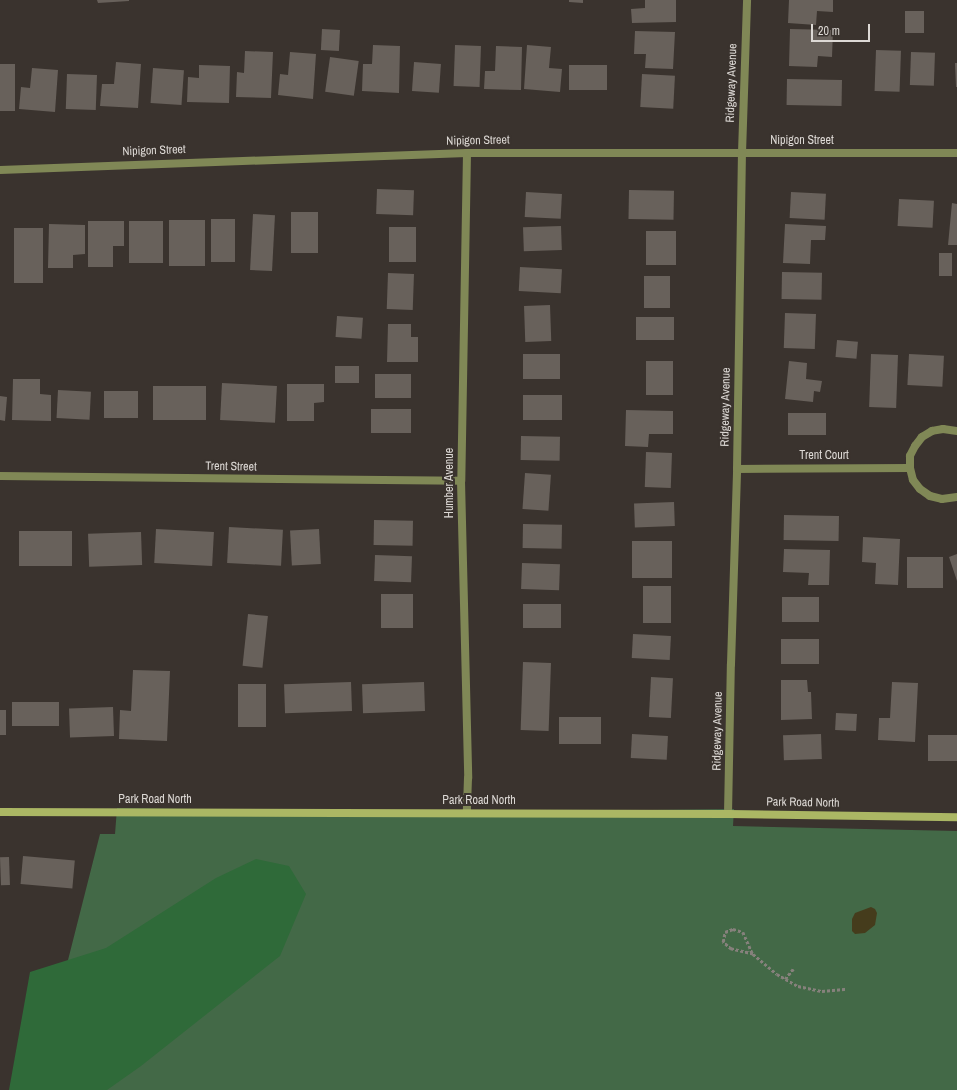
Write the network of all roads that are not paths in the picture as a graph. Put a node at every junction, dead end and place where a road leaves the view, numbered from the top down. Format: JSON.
{"nodes":[{"id":1,"x":747,"y":0,"type":"edge"},
{"id":2,"x":467,"y":153,"type":"junction"},
{"id":3,"x":742,"y":153,"type":"junction"},
{"id":4,"x":957,"y":153,"type":"edge"},
{"id":5,"x":0,"y":170,"type":"edge"},
{"id":6,"x":957,"y":431,"type":"edge"},
{"id":7,"x":910,"y":468,"type":"junction"},
{"id":8,"x":738,"y":469,"type":"junction"},
{"id":9,"x":0,"y":476,"type":"edge"},
{"id":10,"x":462,"y":482,"type":"junction"},
{"id":11,"x":957,"y":497,"type":"edge"},
{"id":12,"x":0,"y":812,"type":"edge"},
{"id":13,"x":467,"y":813,"type":"junction"},
{"id":14,"x":728,"y":814,"type":"junction"},
{"id":15,"x":957,"y":817,"type":"edge"}],
"edges":[{"from":1,"to":3,"type":"street","name":"Ridgeway Avenue"},
{"from":2,"to":3,"type":"street","name":"Nipigon Street"},
{"from":2,"to":5,"type":"street","name":"Nipigon Street"},
{"from":2,"to":10,"type":"street","name":"Humber Avenue"},
{"from":3,"to":4,"type":"street","name":"Nipigon Street"},
{"from":3,"to":8,"type":"street","name":"Ridgeway Avenue"},
{"from":6,"to":7,"type":"street"},
{"from":7,"to":8,"type":"street","name":"Trent Court"},
{"from":7,"to":11,"type":"street"},
{"from":8,"to":14,"type":"street","name":"Ridgeway Avenue"},
{"from":9,"to":10,"type":"street","name":"Trent Street"},
{"from":10,"to":13,"type":"street","name":"Humber Avenue"},
{"from":12,"to":13,"type":"main road","name":"Park Road North"},
{"from":13,"to":14,"type":"main road","name":"Park Road North"},
{"from":14,"to":15,"type":"main road","name":"Park Road North"}]}
